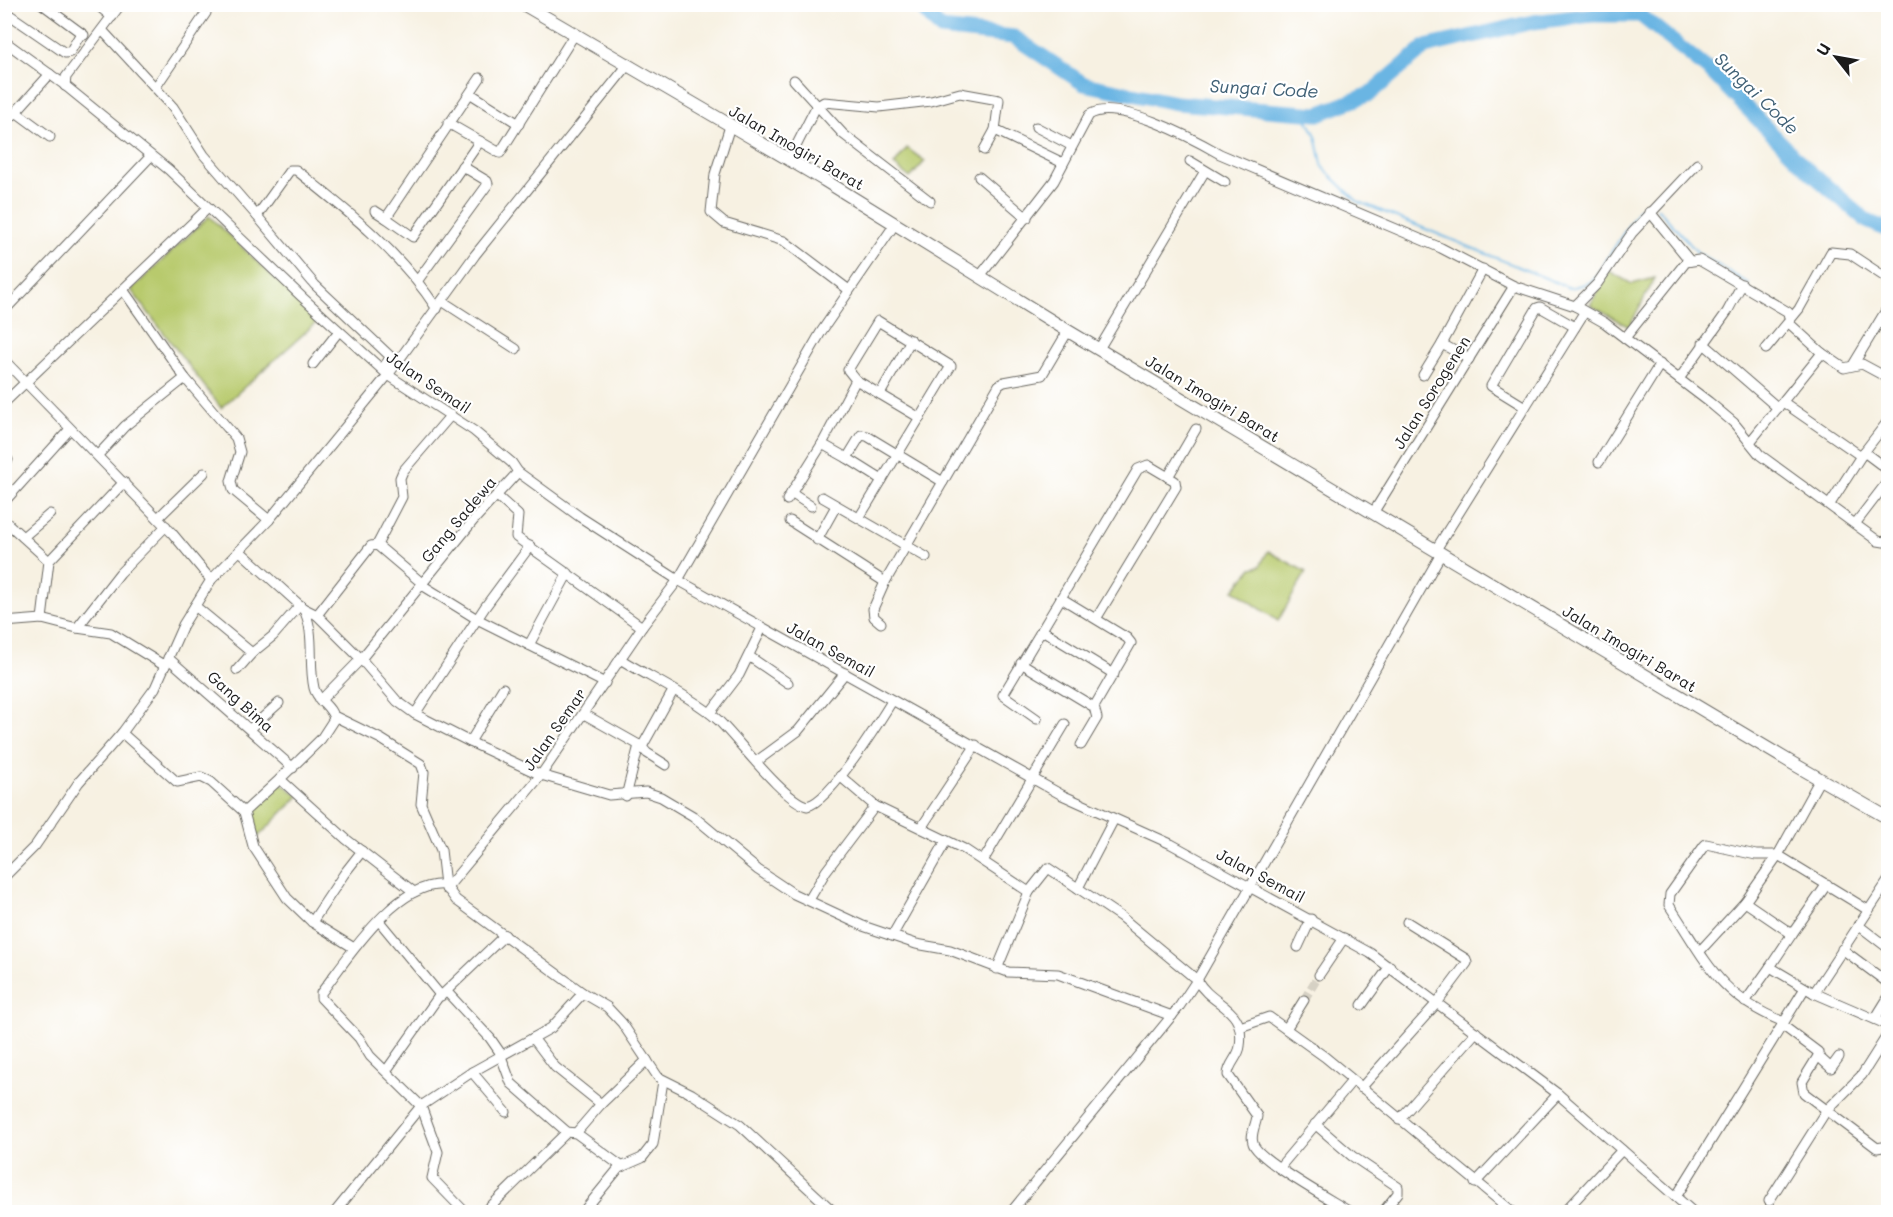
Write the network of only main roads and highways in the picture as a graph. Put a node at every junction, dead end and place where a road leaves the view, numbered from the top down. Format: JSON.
{"nodes":[{"id":1,"x":523,"y":4,"type":"edge"},
{"id":2,"x":1888,"y":818,"type":"edge"}],
"edges":[{"from":1,"to":2,"type":"main road","name":"Jalan Imogiri Barat"}]}
